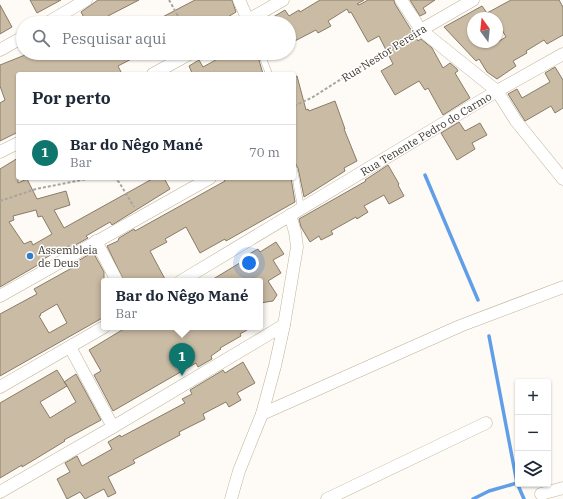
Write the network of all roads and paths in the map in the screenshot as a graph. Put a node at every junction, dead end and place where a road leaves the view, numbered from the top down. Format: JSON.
{"nodes":[{"id":1,"x":86,"y":0,"type":"edge"},
{"id":2,"x":169,"y":0,"type":"edge"},
{"id":3,"x":239,"y":0,"type":"edge"},
{"id":4,"x":283,"y":0,"type":"edge"},
{"id":5,"x":401,"y":0,"type":"edge"},
{"id":6,"x":473,"y":0,"type":"edge"},
{"id":7,"x":59,"y":16,"type":"edge"},
{"id":8,"x":178,"y":16,"type":"edge"},
{"id":9,"x":245,"y":16,"type":"edge"},
{"id":10,"x":257,"y":16,"type":"edge"},
{"id":11,"x":421,"y":30,"type":"junction"},
{"id":12,"x":16,"y":41,"type":"edge"},
{"id":13,"x":0,"y":50,"type":"edge"},
{"id":14,"x":563,"y":54,"type":"edge"},
{"id":15,"x":182,"y":60,"type":"edge"},
{"id":16,"x":264,"y":60,"type":"edge"},
{"id":17,"x":167,"y":71,"type":"edge"},
{"id":18,"x":268,"y":72,"type":"edge"},
{"id":19,"x":497,"y":91,"type":"junction"},
{"id":20,"x":296,"y":105,"type":"edge"},
{"id":21,"x":16,"y":143,"type":"edge"},
{"id":22,"x":0,"y":152,"type":"edge"},
{"id":23,"x":563,"y":179,"type":"edge"},
{"id":24,"x":82,"y":180,"type":"edge"},
{"id":25,"x":116,"y":180,"type":"edge"},
{"id":26,"x":206,"y":180,"type":"edge"},
{"id":27,"x":294,"y":180,"type":"edge"},
{"id":28,"x":0,"y":201,"type":"edge"},
{"id":29,"x":295,"y":212,"type":"junction"},
{"id":30,"x":140,"y":216,"type":"junction"},
{"id":31,"x":96,"y":241,"type":"junction"},
{"id":32,"x":115,"y":278,"type":"edge"},
{"id":33,"x":186,"y":278,"type":"edge"},
{"id":34,"x":563,"y":288,"type":"edge"},
{"id":35,"x":0,"y":296,"type":"edge"},
{"id":36,"x":284,"y":325,"type":"junction"},
{"id":37,"x":101,"y":329,"type":"edge"},
{"id":38,"x":70,"y":347,"type":"junction"},
{"id":39,"x":0,"y":387,"type":"edge"},
{"id":40,"x":262,"y":414,"type":"junction"},
{"id":41,"x":486,"y":423,"type":"dead end"},
{"id":42,"x":113,"y":427,"type":"junction"},
{"id":43,"x":563,"y":488,"type":"edge"},
{"id":44,"x":0,"y":492,"type":"edge"},
{"id":45,"x":541,"y":494,"type":"dead end"},
{"id":46,"x":231,"y":499,"type":"edge"},
{"id":47,"x":327,"y":499,"type":"edge"}],
"edges":[{"from":1,"to":7,"type":"street"},
{"from":2,"to":8,"type":"path"},
{"from":3,"to":9,"type":"street"},
{"from":4,"to":10,"type":"street"},
{"from":5,"to":11,"type":"street"},
{"from":6,"to":11,"type":"street","name":"Rua Nestor Pereira"},
{"from":11,"to":19,"type":"street"},
{"from":11,"to":20,"type":"path","name":"Rua Nestor Pereira"},
{"from":12,"to":13,"type":"street"},
{"from":14,"to":19,"type":"street","name":"Rua Tenente Pedro do Carmo"},
{"from":15,"to":17,"type":"street"},
{"from":16,"to":18,"type":"lane"},
{"from":19,"to":23,"type":"street"},
{"from":19,"to":29,"type":"street","name":"Rua Tenente Pedro do Carmo"},
{"from":21,"to":22,"type":"street"},
{"from":24,"to":28,"type":"path"},
{"from":25,"to":30,"type":"path"},
{"from":26,"to":30,"type":"street"},
{"from":27,"to":29,"type":"lane"},
{"from":29,"to":33,"type":"street","name":"Rua Tenente Pedro do Carmo"},
{"from":29,"to":36,"type":"street"},
{"from":30,"to":31,"type":"street"},
{"from":31,"to":32,"type":"street"},
{"from":31,"to":35,"type":"street"},
{"from":34,"to":40,"type":"street"},
{"from":36,"to":40,"type":"street"},
{"from":36,"to":42,"type":"street"},
{"from":37,"to":38,"type":"street"},
{"from":38,"to":39,"type":"street"},
{"from":38,"to":42,"type":"street"},
{"from":40,"to":46,"type":"street"},
{"from":41,"to":47,"type":"street"},
{"from":42,"to":44,"type":"street"},
{"from":43,"to":45,"type":"street"}]}
